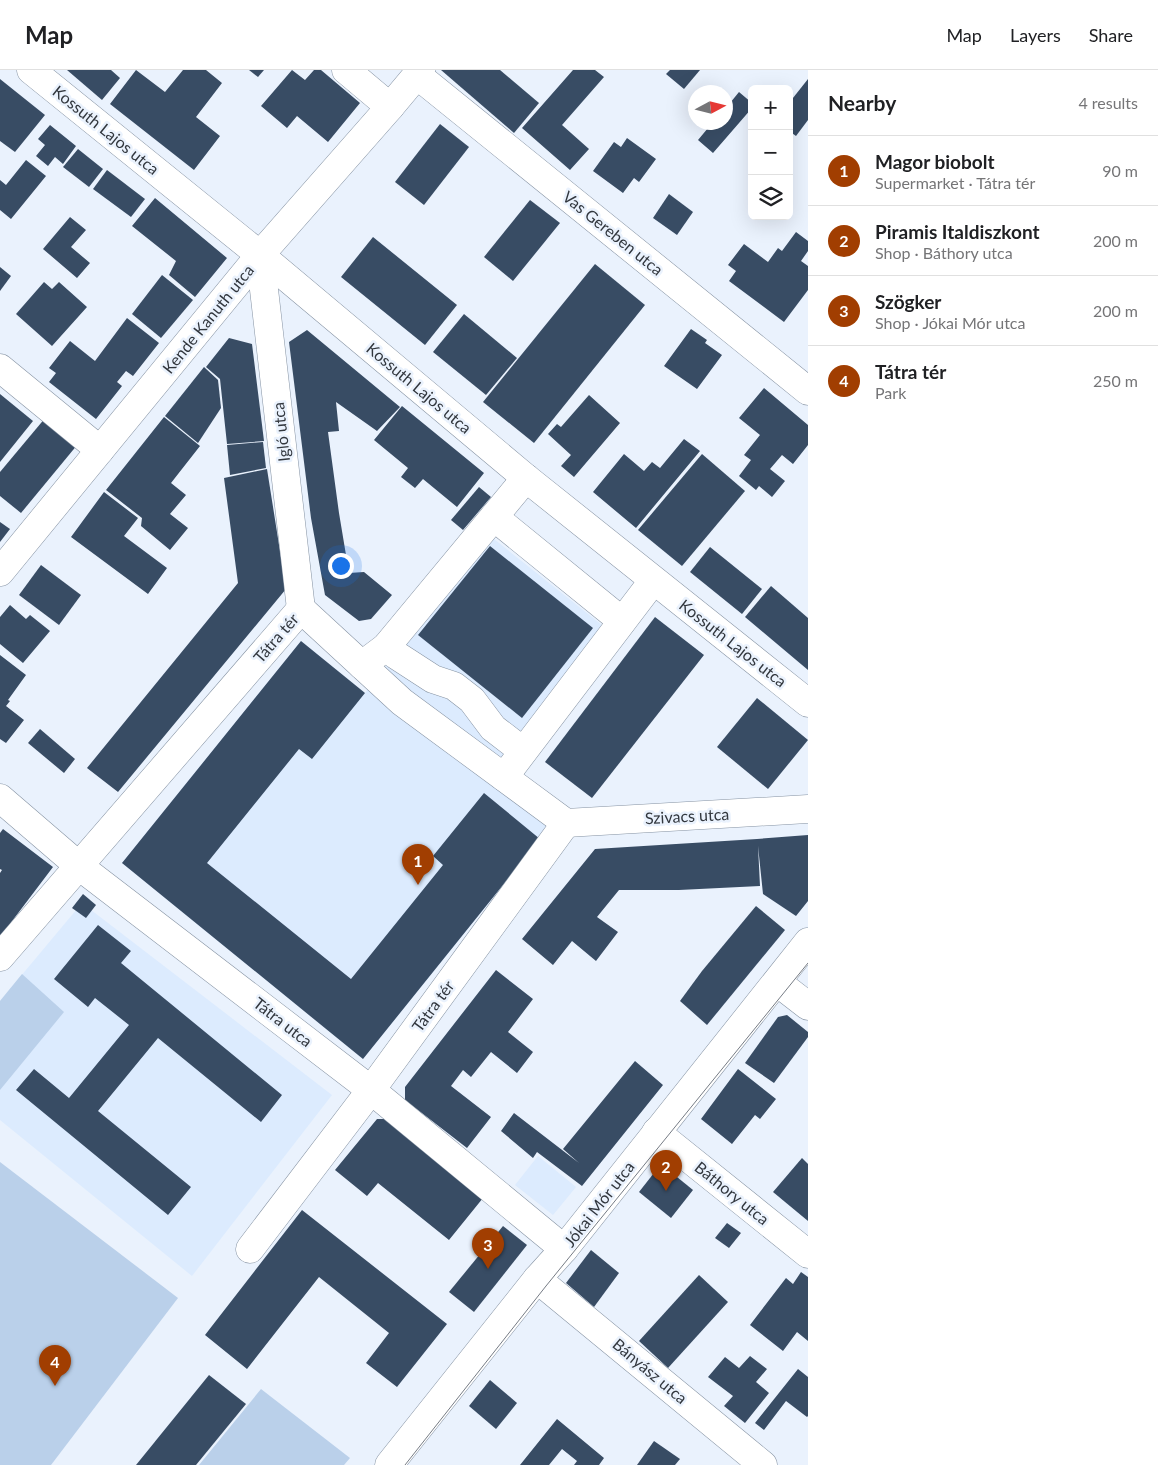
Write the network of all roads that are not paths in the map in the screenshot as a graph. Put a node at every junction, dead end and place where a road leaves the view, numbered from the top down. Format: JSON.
{"nodes":[{"id":1,"x":31,"y":70,"type":"edge"},
{"id":2,"x":346,"y":70,"type":"edge"},
{"id":3,"x":419,"y":72,"type":"edge"},
{"id":4,"x":390,"y":107,"type":"junction"},
{"id":5,"x":260,"y":255,"type":"junction"},
{"id":6,"x":0,"y":368,"type":"edge"},
{"id":7,"x":808,"y":391,"type":"edge"},
{"id":8,"x":100,"y":450,"type":"junction"},
{"id":9,"x":526,"y":478,"type":"junction"},
{"id":10,"x":494,"y":517,"type":"junction"},
{"id":11,"x":0,"y":572,"type":"edge"},
{"id":12,"x":653,"y":581,"type":"junction"},
{"id":13,"x":301,"y":609,"type":"junction"},
{"id":14,"x":622,"y":621,"type":"junction"},
{"id":15,"x":386,"y":647,"type":"junction"},
{"id":16,"x":362,"y":665,"type":"junction"},
{"id":17,"x":808,"y":703,"type":"edge"},
{"id":18,"x":523,"y":751,"type":"junction"},
{"id":19,"x":504,"y":777,"type":"junction"},
{"id":20,"x":0,"y":798,"type":"edge"},
{"id":21,"x":808,"y":809,"type":"edge"},
{"id":22,"x":566,"y":823,"type":"junction"},
{"id":23,"x":79,"y":866,"type":"junction"},
{"id":24,"x":808,"y":942,"type":"edge"},
{"id":25,"x":0,"y":957,"type":"edge"},
{"id":26,"x":776,"y":982,"type":"junction"},
{"id":27,"x":808,"y":1006,"type":"edge"},
{"id":28,"x":371,"y":1090,"type":"junction"},
{"id":29,"x":656,"y":1132,"type":"junction"},
{"id":30,"x":250,"y":1249,"type":"dead end"},
{"id":31,"x":564,"y":1249,"type":"junction"},
{"id":32,"x":808,"y":1254,"type":"edge"},
{"id":33,"x":537,"y":1279,"type":"junction"},
{"id":34,"x":396,"y":1462,"type":"edge"},
{"id":35,"x":763,"y":1465,"type":"edge"}],
"edges":[{"from":1,"to":5,"type":"street","name":"Kossuth Lajos utca"},
{"from":2,"to":4,"type":"street"},
{"from":3,"to":4,"type":"street","name":"Kende Kanuth utca"},
{"from":3,"to":7,"type":"street","name":"Vas Gereben utca"},
{"from":4,"to":5,"type":"street","name":"Kende Kanuth utca"},
{"from":5,"to":8,"type":"street","name":"Kende Kanuth utca"},
{"from":5,"to":9,"type":"street","name":"Kossuth Lajos utca"},
{"from":5,"to":13,"type":"street","name":"Igló utca"},
{"from":6,"to":8,"type":"street"},
{"from":8,"to":11,"type":"street","name":"Kende Kanuth utca"},
{"from":9,"to":10,"type":"street"},
{"from":9,"to":12,"type":"street","name":"Kossuth Lajos utca"},
{"from":10,"to":14,"type":"street"},
{"from":10,"to":15,"type":"street"},
{"from":12,"to":14,"type":"street"},
{"from":12,"to":17,"type":"street","name":"Kossuth Lajos utca"},
{"from":13,"to":16,"type":"street","name":"Tátra tér"},
{"from":13,"to":23,"type":"street","name":"Tátra tér"},
{"from":14,"to":18,"type":"street"},
{"from":15,"to":16,"type":"street"},
{"from":15,"to":18,"type":"street"},
{"from":16,"to":19,"type":"street","name":"Tátra tér"},
{"from":18,"to":19,"type":"street"},
{"from":19,"to":22,"type":"street"},
{"from":20,"to":23,"type":"street"},
{"from":21,"to":22,"type":"street","name":"Szivacs utca"},
{"from":22,"to":28,"type":"street","name":"Tátra tér"},
{"from":23,"to":25,"type":"street","name":"Tátra tér"},
{"from":23,"to":28,"type":"street"},
{"from":24,"to":26,"type":"street","name":"Jókai Mór utca"},
{"from":26,"to":27,"type":"street"},
{"from":26,"to":29,"type":"street","name":"Jókai Mór utca"},
{"from":28,"to":30,"type":"street","name":"Tátra tér"},
{"from":28,"to":31,"type":"street"},
{"from":29,"to":31,"type":"street","name":"Jókai Mór utca"},
{"from":29,"to":32,"type":"street","name":"Báthory utca"},
{"from":31,"to":33,"type":"street","name":"Jókai Mór utca"},
{"from":33,"to":34,"type":"street","name":"Jókai Mór utca"},
{"from":33,"to":35,"type":"street","name":"Bányász utca"}]}
